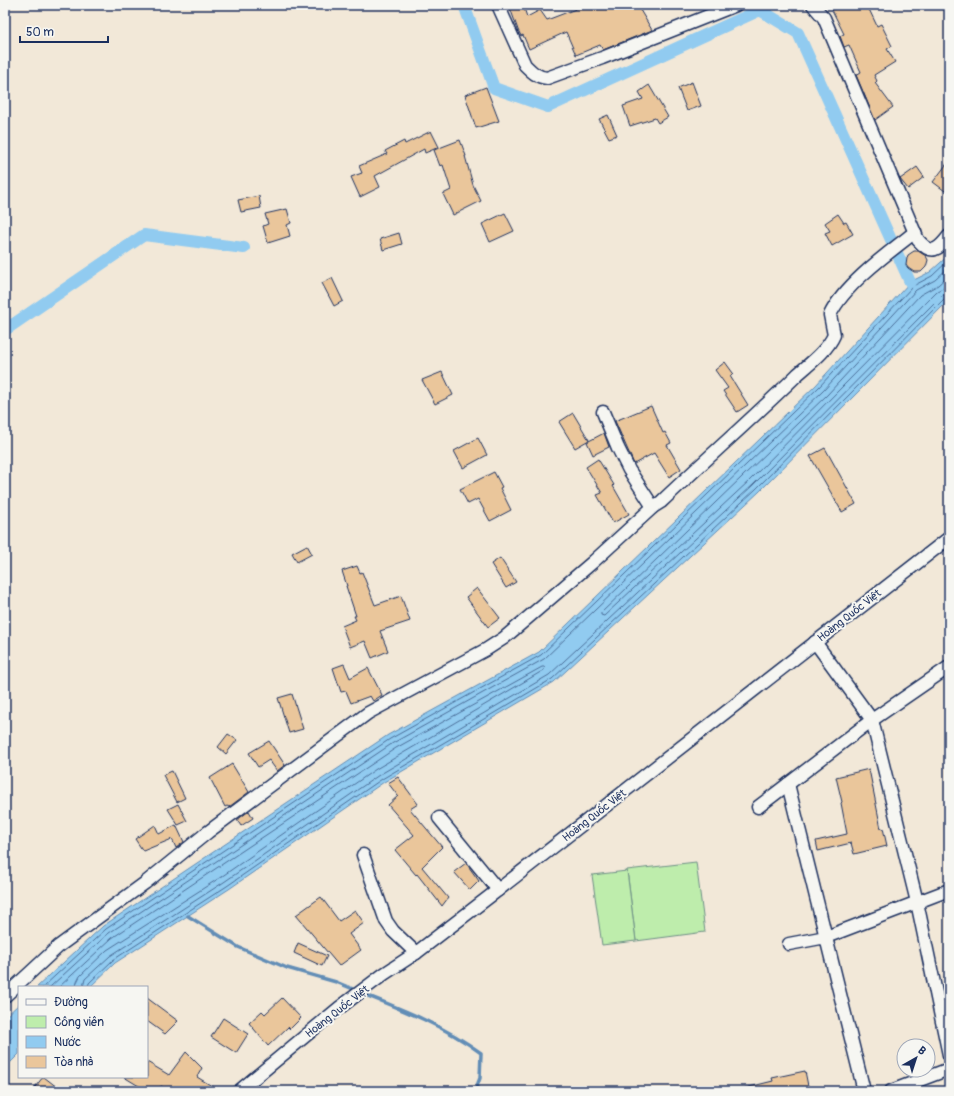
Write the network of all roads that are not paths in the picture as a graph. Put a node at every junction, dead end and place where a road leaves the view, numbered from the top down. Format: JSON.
{"nodes":[{"id":1,"x":498,"y":5,"type":"edge"},
{"id":2,"x":736,"y":5,"type":"edge"},
{"id":3,"x":813,"y":5,"type":"edge"},
{"id":4,"x":915,"y":232,"type":"junction"},
{"id":5,"x":949,"y":236,"type":"edge"},
{"id":6,"x":603,"y":412,"type":"dead end"},
{"id":7,"x":653,"y":507,"type":"junction"},
{"id":8,"x":949,"y":538,"type":"edge"},
{"id":9,"x":814,"y":642,"type":"junction"},
{"id":10,"x":949,"y":667,"type":"edge"},
{"id":11,"x":872,"y":720,"type":"junction"},
{"id":12,"x":788,"y":784,"type":"junction"},
{"id":13,"x":758,"y":807,"type":"dead end"},
{"id":14,"x":439,"y":818,"type":"dead end"},
{"id":15,"x":362,"y":855,"type":"dead end"},
{"id":16,"x":498,"y":890,"type":"junction"},
{"id":17,"x":949,"y":890,"type":"edge"},
{"id":18,"x":917,"y":902,"type":"junction"},
{"id":19,"x":826,"y":937,"type":"junction"},
{"id":20,"x":789,"y":944,"type":"dead end"},
{"id":21,"x":416,"y":953,"type":"junction"},
{"id":22,"x":5,"y":996,"type":"edge"},
{"id":23,"x":949,"y":1055,"type":"edge"},
{"id":24,"x":949,"y":1069,"type":"edge"},
{"id":25,"x":239,"y":1091,"type":"edge"},
{"id":26,"x":864,"y":1091,"type":"edge"},
{"id":27,"x":891,"y":1091,"type":"edge"}],
"edges":[{"from":1,"to":2,"type":"street"},
{"from":3,"to":4,"type":"street"},
{"from":4,"to":5,"type":"street"},
{"from":4,"to":7,"type":"street"},
{"from":6,"to":7,"type":"street"},
{"from":7,"to":22,"type":"street"},
{"from":8,"to":9,"type":"street","name":"Hoàng Quốc Việt"},
{"from":9,"to":11,"type":"street"},
{"from":9,"to":16,"type":"street","name":"Hoàng Quốc Việt"},
{"from":10,"to":11,"type":"street"},
{"from":11,"to":12,"type":"street"},
{"from":11,"to":18,"type":"street"},
{"from":12,"to":13,"type":"street"},
{"from":12,"to":19,"type":"street"},
{"from":14,"to":16,"type":"street"},
{"from":15,"to":21,"type":"street"},
{"from":16,"to":21,"type":"street","name":"Hoàng Quốc Việt"},
{"from":17,"to":18,"type":"street"},
{"from":18,"to":19,"type":"street"},
{"from":18,"to":23,"type":"street"},
{"from":19,"to":20,"type":"street"},
{"from":19,"to":26,"type":"street"},
{"from":21,"to":25,"type":"street","name":"Hoàng Quốc Việt"},
{"from":24,"to":27,"type":"street"}]}
